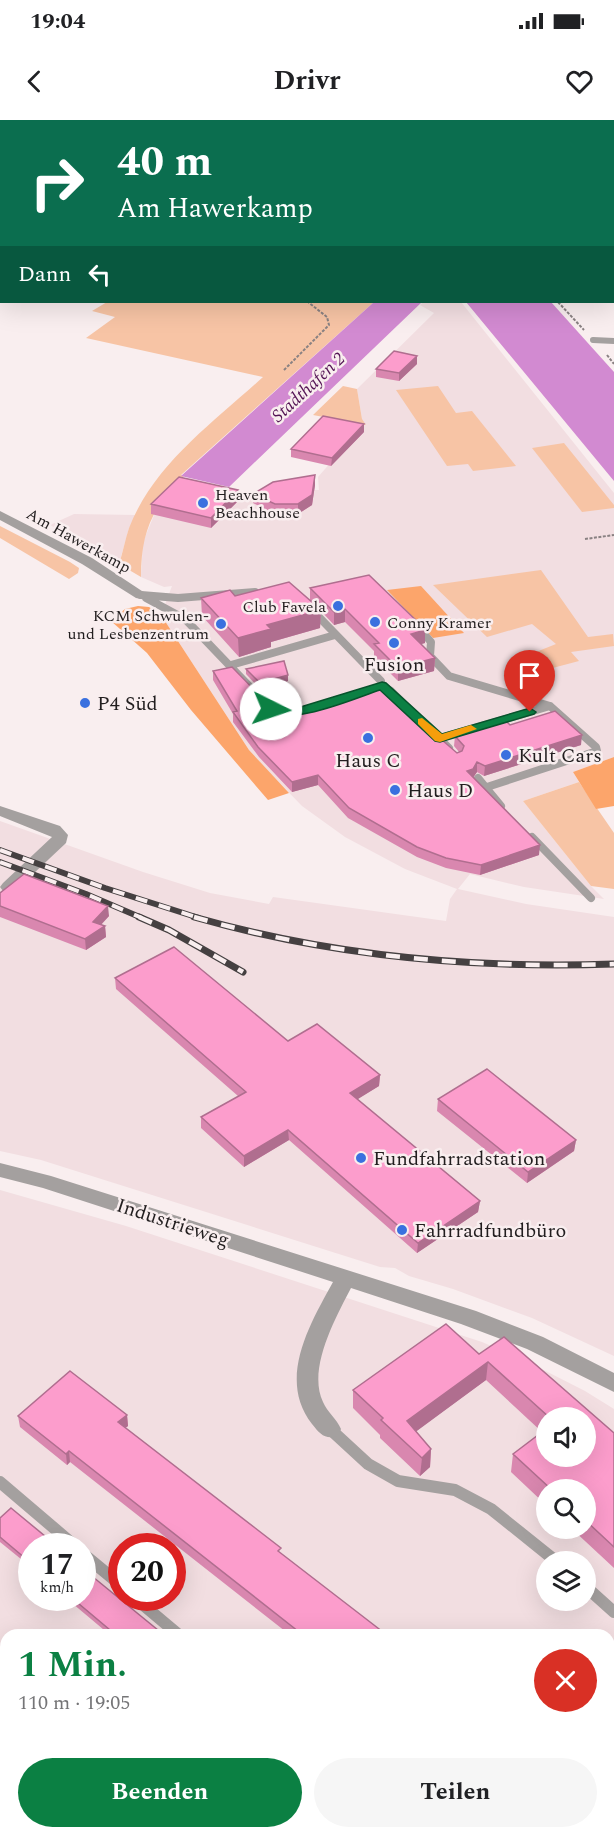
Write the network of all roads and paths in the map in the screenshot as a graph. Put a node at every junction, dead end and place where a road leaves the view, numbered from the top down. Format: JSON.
{"nodes":[{"id":1,"x":309,"y":303,"type":"edge"},
{"id":2,"x":593,"y":340,"type":"dead end"},
{"id":3,"x":614,"y":341,"type":"edge"},
{"id":4,"x":284,"y":370,"type":"dead end"},
{"id":5,"x":0,"y":515,"type":"edge"},
{"id":6,"x":614,"y":535,"type":"edge"},
{"id":7,"x":585,"y":539,"type":"dead end"},
{"id":8,"x":268,"y":591,"type":"edge"},
{"id":9,"x":141,"y":595,"type":"junction"},
{"id":10,"x":306,"y":604,"type":"edge"},
{"id":11,"x":412,"y":621,"type":"edge"},
{"id":12,"x":335,"y":635,"type":"junction"},
{"id":13,"x":231,"y":665,"type":"junction"},
{"id":14,"x":550,"y":706,"type":"junction"},
{"id":15,"x":306,"y":710,"type":"edge"},
{"id":16,"x":440,"y":738,"type":"junction"},
{"id":17,"x":457,"y":757,"type":"edge"},
{"id":18,"x":478,"y":778,"type":"edge"},
{"id":19,"x":487,"y":787,"type":"junction"},
{"id":20,"x":0,"y":811,"type":"edge"},
{"id":21,"x":509,"y":814,"type":"edge"},
{"id":22,"x":525,"y":831,"type":"edge"},
{"id":23,"x":9,"y":887,"type":"edge"},
{"id":24,"x":591,"y":898,"type":"dead end"},
{"id":25,"x":0,"y":1170,"type":"edge"},
{"id":26,"x":346,"y":1277,"type":"junction"},
{"id":27,"x":614,"y":1383,"type":"edge"},
{"id":28,"x":330,"y":1429,"type":"joint"},
{"id":29,"x":0,"y":1482,"type":"edge"},
{"id":30,"x":60,"y":1533,"type":"edge"},
{"id":31,"x":543,"y":1551,"type":"edge"},
{"id":32,"x":96,"y":1564,"type":"edge"},
{"id":33,"x":108,"y":1574,"type":"edge"},
{"id":34,"x":596,"y":1596,"type":"edge"},
{"id":35,"x":150,"y":1611,"type":"edge"},
{"id":36,"x":614,"y":1612,"type":"edge"},
{"id":37,"x":172,"y":1629,"type":"edge"}],
"edges":[{"from":1,"to":4,"type":"path"},
{"from":2,"to":3,"type":"lane"},
{"from":5,"to":9,"type":"street","name":"Am Hawerkamp"},
{"from":6,"to":7,"type":"path"},
{"from":8,"to":9,"type":"lane","name":"Am Hawerkamp"},
{"from":9,"to":13,"type":"lane","name":"Am Hawerkamp"},
{"from":10,"to":12,"type":"lane"},
{"from":11,"to":14,"type":"lane"},
{"from":12,"to":13,"type":"lane"},
{"from":12,"to":16,"type":"lane"},
{"from":13,"to":15,"type":"lane","name":"Am Hawerkamp"},
{"from":14,"to":16,"type":"lane"},
{"from":14,"to":19,"type":"lane"},
{"from":16,"to":17,"type":"lane"},
{"from":18,"to":19,"type":"lane"},
{"from":19,"to":21,"type":"lane"},
{"from":20,"to":23,"type":"street"},
{"from":22,"to":24,"type":"lane"},
{"from":25,"to":26,"type":"street","name":"Industrieweg"},
{"from":26,"to":27,"type":"street","name":"Industrieweg"},
{"from":26,"to":28,"type":"street"},
{"from":28,"to":31,"type":"lane"},
{"from":29,"to":30,"type":"lane"},
{"from":32,"to":33,"type":"lane"},
{"from":34,"to":36,"type":"lane"},
{"from":35,"to":37,"type":"lane"}]}
